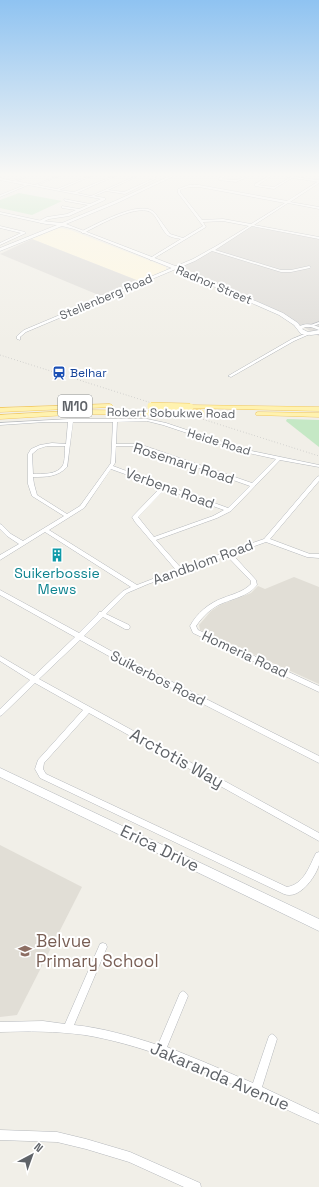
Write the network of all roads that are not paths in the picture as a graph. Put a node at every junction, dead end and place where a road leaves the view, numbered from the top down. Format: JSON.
{"nodes":[{"id":1,"x":16,"y":231,"type":"edge"},
{"id":2,"x":43,"y":231,"type":"edge"},
{"id":3,"x":166,"y":231,"type":"edge"},
{"id":4,"x":197,"y":231,"type":"edge"},
{"id":5,"x":241,"y":231,"type":"edge"},
{"id":6,"x":284,"y":231,"type":"edge"},
{"id":7,"x":81,"y":232,"type":"edge"},
{"id":8,"x":319,"y":238,"type":"edge"},
{"id":9,"x":184,"y":239,"type":"junction"},
{"id":10,"x":0,"y":244,"type":"edge"},
{"id":11,"x":0,"y":249,"type":"edge"},
{"id":12,"x":212,"y":250,"type":"junction"},
{"id":13,"x":151,"y":258,"type":"junction"},
{"id":14,"x":309,"y":267,"type":"dead end"},
{"id":15,"x":176,"y":268,"type":"junction"},
{"id":16,"x":281,"y":314,"type":"junction"},
{"id":17,"x":319,"y":323,"type":"edge"},
{"id":18,"x":309,"y":325,"type":"junction"},
{"id":19,"x":299,"y":329,"type":"junction"},
{"id":20,"x":319,"y":329,"type":"edge"},
{"id":21,"x":319,"y":332,"type":"edge"},
{"id":22,"x":309,"y":334,"type":"junction"},
{"id":23,"x":19,"y":339,"type":"dead end"},
{"id":24,"x":319,"y":339,"type":"edge"},
{"id":25,"x":293,"y":340,"type":"junction"},
{"id":26,"x":230,"y":376,"type":"dead end"},
{"id":27,"x":319,"y":409,"type":"edge"},
{"id":28,"x":0,"y":410,"type":"edge"},
{"id":29,"x":319,"y":415,"type":"edge"},
{"id":30,"x":0,"y":417,"type":"edge"},
{"id":31,"x":71,"y":420,"type":"junction"},
{"id":32,"x":116,"y":420,"type":"junction"},
{"id":33,"x":0,"y":424,"type":"edge"},
{"id":34,"x":67,"y":445,"type":"junction"},
{"id":35,"x":114,"y":445,"type":"junction"},
{"id":36,"x":279,"y":458,"type":"junction"},
{"id":37,"x":319,"y":466,"type":"edge"},
{"id":38,"x":110,"y":467,"type":"junction"},
{"id":39,"x":31,"y":476,"type":"junction"},
{"id":40,"x":319,"y":478,"type":"edge"},
{"id":41,"x":253,"y":485,"type":"junction"},
{"id":42,"x":165,"y":486,"type":"junction"},
{"id":43,"x":229,"y":510,"type":"junction"},
{"id":44,"x":67,"y":516,"type":"junction"},
{"id":45,"x":0,"y":526,"type":"edge"},
{"id":46,"x":45,"y":530,"type":"junction"},
{"id":47,"x":153,"y":539,"type":"junction"},
{"id":48,"x":266,"y":540,"type":"junction"},
{"id":49,"x":23,"y":544,"type":"junction"},
{"id":50,"x":228,"y":553,"type":"junction"},
{"id":51,"x":319,"y":556,"type":"edge"},
{"id":52,"x":0,"y":558,"type":"edge"},
{"id":53,"x":180,"y":571,"type":"junction"},
{"id":54,"x":136,"y":587,"type":"junction"},
{"id":55,"x":0,"y":592,"type":"edge"},
{"id":56,"x":101,"y":614,"type":"junction"},
{"id":57,"x":127,"y":628,"type":"dead end"},
{"id":58,"x":78,"y":637,"type":"junction"},
{"id":59,"x":0,"y":658,"type":"edge"},
{"id":60,"x":34,"y":679,"type":"junction"},
{"id":61,"x":319,"y":689,"type":"edge"},
{"id":62,"x":88,"y":709,"type":"junction"},
{"id":63,"x":0,"y":713,"type":"edge"},
{"id":64,"x":319,"y":760,"type":"edge"},
{"id":65,"x":0,"y":772,"type":"edge"},
{"id":66,"x":319,"y":837,"type":"edge"},
{"id":67,"x":319,"y":856,"type":"edge"},
{"id":68,"x":319,"y":925,"type":"edge"},
{"id":69,"x":103,"y":947,"type":"dead end"},
{"id":70,"x":183,"y":996,"type":"dead end"},
{"id":71,"x":0,"y":1026,"type":"edge"},
{"id":72,"x":68,"y":1028,"type":"junction"},
{"id":73,"x":272,"y":1039,"type":"dead end"},
{"id":74,"x":161,"y":1049,"type":"junction"},
{"id":75,"x":256,"y":1090,"type":"junction"},
{"id":76,"x":319,"y":1119,"type":"edge"},
{"id":77,"x":0,"y":1134,"type":"edge"},
{"id":78,"x":196,"y":1187,"type":"edge"}],
"edges":[{"from":1,"to":10,"type":"street"},
{"from":2,"to":11,"type":"main road"},
{"from":3,"to":9,"type":"street"},
{"from":4,"to":9,"type":"street"},
{"from":5,"to":12,"type":"street","name":"Stellenberg Road"},
{"from":6,"to":8,"type":"street"},
{"from":7,"to":13,"type":"main road","name":"Radnor Street"},
{"from":9,"to":13,"type":"street"},
{"from":12,"to":14,"type":"street"},
{"from":12,"to":15,"type":"street","name":"Stellenberg Road"},
{"from":13,"to":15,"type":"main road","name":"Radnor Street"},
{"from":15,"to":16,"type":"main road","name":"Radnor Street"},
{"from":15,"to":23,"type":"street","name":"Stellenberg Road"},
{"from":16,"to":18,"type":"main road","name":"Radnor Street"},
{"from":16,"to":19,"type":"main road","name":"Radnor Street"},
{"from":17,"to":18,"type":"street"},
{"from":18,"to":19,"type":"main road"},
{"from":18,"to":20,"type":"main road","name":"Radnor Street"},
{"from":19,"to":22,"type":"main road","name":"Radnor Street"},
{"from":19,"to":25,"type":"street"},
{"from":21,"to":22,"type":"main road"},
{"from":22,"to":24,"type":"main road"},
{"from":22,"to":25,"type":"street"},
{"from":25,"to":26,"type":"street"},
{"from":27,"to":28,"type":"main road","name":"Robert Sobukwe Road","number":"M10","bridge":true},
{"from":29,"to":30,"type":"main road","name":"Robert Sobukwe Road","number":"M10","bridge":true},
{"from":31,"to":32,"type":"street","name":"Heide Road"},
{"from":31,"to":33,"type":"street","name":"Heide Road"},
{"from":31,"to":34,"type":"street"},
{"from":32,"to":35,"type":"street"},
{"from":32,"to":36,"type":"street","name":"Heide Road"},
{"from":34,"to":39,"type":"street"},
{"from":34,"to":39,"type":"street"},
{"from":35,"to":38,"type":"street"},
{"from":35,"to":41,"type":"street","name":"Rosemary Road"},
{"from":36,"to":37,"type":"street","name":"Heide Road"},
{"from":36,"to":41,"type":"street"},
{"from":38,"to":42,"type":"street","name":"Verbena Road"},
{"from":38,"to":44,"type":"street"},
{"from":39,"to":44,"type":"street"},
{"from":40,"to":48,"type":"street","name":"Aandblom Road"},
{"from":41,"to":43,"type":"street"},
{"from":42,"to":43,"type":"street","name":"Verbena Road"},
{"from":42,"to":47,"type":"street"},
{"from":43,"to":47,"type":"street"},
{"from":44,"to":46,"type":"street"},
{"from":45,"to":49,"type":"street"},
{"from":46,"to":49,"type":"street"},
{"from":46,"to":54,"type":"street"},
{"from":47,"to":53,"type":"street"},
{"from":48,"to":50,"type":"street","name":"Aandblom Road"},
{"from":48,"to":51,"type":"street"},
{"from":49,"to":52,"type":"street"},
{"from":50,"to":53,"type":"street","name":"Aandblom Road"},
{"from":50,"to":61,"type":"street","name":"Homeria Road"},
{"from":53,"to":54,"type":"street","name":"Aandblom Road"},
{"from":54,"to":56,"type":"street","name":"Aandblom Road"},
{"from":55,"to":58,"type":"street","name":"Suikerbos Road"},
{"from":56,"to":57,"type":"street"},
{"from":56,"to":58,"type":"street","name":"Aandblom Road"},
{"from":58,"to":60,"type":"street","name":"Aandblom Road"},
{"from":58,"to":64,"type":"street","name":"Suikerbos Road"},
{"from":59,"to":60,"type":"street","name":"Arctotis Way"},
{"from":60,"to":62,"type":"street","name":"Arctotis Way"},
{"from":60,"to":63,"type":"street","name":"Aandblom Road"},
{"from":62,"to":66,"type":"street","name":"Arctotis Way"},
{"from":62,"to":67,"type":"street"},
{"from":65,"to":68,"type":"main road","name":"Erica Drive"},
{"from":69,"to":72,"type":"street"},
{"from":70,"to":74,"type":"street"},
{"from":71,"to":72,"type":"street","name":"Jakaranda Avenue"},
{"from":72,"to":74,"type":"street","name":"Jakaranda Avenue"},
{"from":73,"to":75,"type":"street"},
{"from":74,"to":75,"type":"street","name":"Jakaranda Avenue"},
{"from":75,"to":76,"type":"street","name":"Jakaranda Avenue"},
{"from":77,"to":78,"type":"street"}]}
